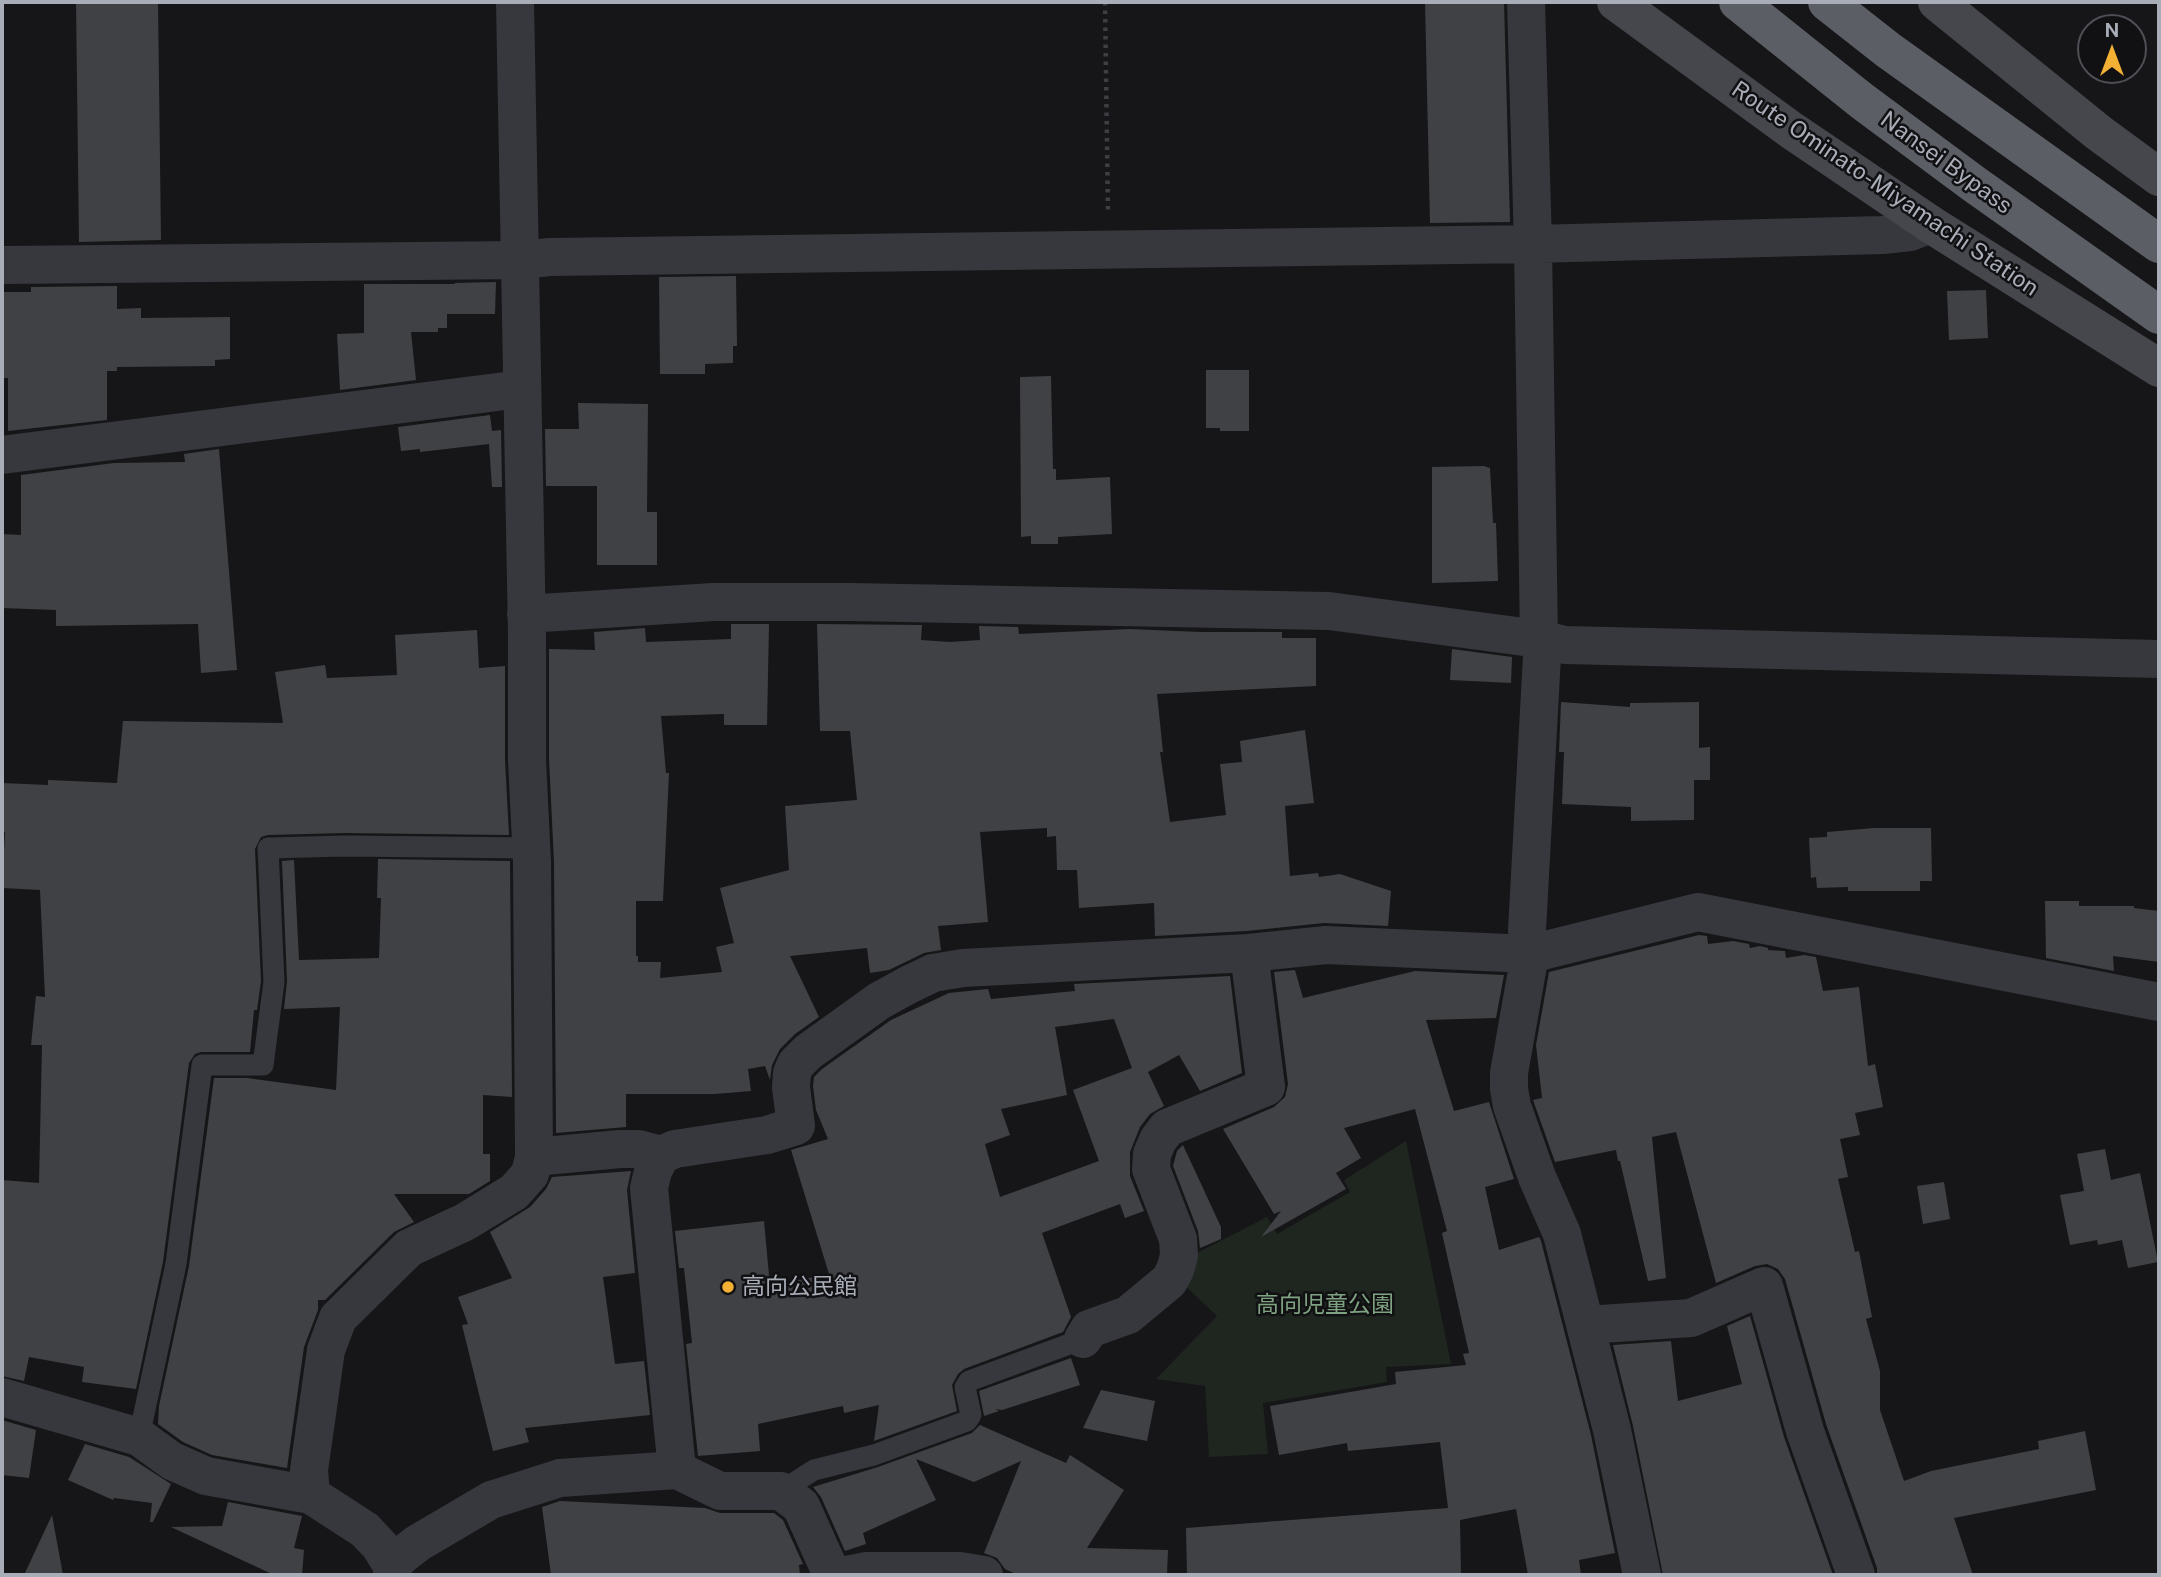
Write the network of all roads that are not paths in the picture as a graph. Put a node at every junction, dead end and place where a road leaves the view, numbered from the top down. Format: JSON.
{"nodes":[{"id":1,"x":515,"y":2,"type":"edge"},
{"id":2,"x":1526,"y":2,"type":"edge"},
{"id":3,"x":1616,"y":2,"type":"edge"},
{"id":4,"x":1738,"y":2,"type":"edge"},
{"id":5,"x":1827,"y":2,"type":"edge"},
{"id":6,"x":1937,"y":2,"type":"edge"},
{"id":7,"x":2159,"y":177,"type":"edge"},
{"id":8,"x":1930,"y":224,"type":"junction"},
{"id":9,"x":1533,"y":244,"type":"junction"},
{"id":10,"x":2159,"y":244,"type":"edge"},
{"id":11,"x":520,"y":260,"type":"junction"},
{"id":12,"x":2,"y":265,"type":"edge"},
{"id":13,"x":2159,"y":315,"type":"edge"},
{"id":14,"x":2159,"y":368,"type":"edge"},
{"id":15,"x":521,"y":389,"type":"junction"},
{"id":16,"x":2,"y":455,"type":"edge"},
{"id":17,"x":526,"y":614,"type":"junction"},
{"id":18,"x":1539,"y":639,"type":"junction"},
{"id":19,"x":2159,"y":659,"type":"edge"},
{"id":20,"x":530,"y":848,"type":"junction"},
{"id":21,"x":1249,"y":953,"type":"junction"},
{"id":22,"x":1530,"y":954,"type":"junction"},
{"id":23,"x":2159,"y":1002,"type":"edge"},
{"id":24,"x":661,"y":1155,"type":"junction"},
{"id":25,"x":534,"y":1157,"type":"junction"},
{"id":26,"x":1586,"y":1325,"type":"junction"},
{"id":27,"x":1083,"y":1339,"type":"joint"},
{"id":28,"x":2,"y":1397,"type":"edge"},
{"id":29,"x":139,"y":1437,"type":"junction"},
{"id":30,"x":677,"y":1470,"type":"junction"},
{"id":31,"x":781,"y":1491,"type":"junction"},
{"id":32,"x":311,"y":1495,"type":"junction"},
{"id":33,"x":392,"y":1569,"type":"edge"},
{"id":34,"x":832,"y":1575,"type":"edge"},
{"id":35,"x":847,"y":1575,"type":"edge"},
{"id":36,"x":984,"y":1575,"type":"edge"},
{"id":37,"x":1642,"y":1575,"type":"edge"},
{"id":38,"x":1856,"y":1575,"type":"edge"}],
"edges":[{"from":1,"to":11,"type":"street"},
{"from":2,"to":9,"type":"street"},
{"from":3,"to":8,"type":"main road","name":"Route Ominato-Miyamachi Station"},
{"from":4,"to":13,"type":"highway","name":"Nansei Bypass"},
{"from":5,"to":10,"type":"highway"},
{"from":6,"to":7,"type":"main road"},
{"from":8,"to":9,"type":"street"},
{"from":8,"to":14,"type":"main road","name":"Route Ominato-Miyamachi Station"},
{"from":9,"to":11,"type":"street"},
{"from":9,"to":18,"type":"street"},
{"from":11,"to":12,"type":"street"},
{"from":11,"to":15,"type":"street"},
{"from":15,"to":16,"type":"street"},
{"from":15,"to":17,"type":"street"},
{"from":17,"to":18,"type":"street"},
{"from":17,"to":20,"type":"street"},
{"from":18,"to":19,"type":"street"},
{"from":18,"to":22,"type":"street"},
{"from":20,"to":25,"type":"street"},
{"from":20,"to":29,"type":"lane"},
{"from":21,"to":22,"type":"street"},
{"from":21,"to":24,"type":"street"},
{"from":21,"to":27,"type":"street"},
{"from":22,"to":23,"type":"street"},
{"from":22,"to":26,"type":"street"},
{"from":24,"to":25,"type":"street"},
{"from":24,"to":30,"type":"street"},
{"from":25,"to":32,"type":"street"},
{"from":26,"to":37,"type":"street"},
{"from":26,"to":38,"type":"street"},
{"from":27,"to":31,"type":"lane"},
{"from":28,"to":29,"type":"street"},
{"from":29,"to":32,"type":"street"},
{"from":30,"to":31,"type":"street"},
{"from":30,"to":33,"type":"street"},
{"from":31,"to":34,"type":"street"},
{"from":32,"to":33,"type":"street"},
{"from":35,"to":36,"type":"street"}]}
